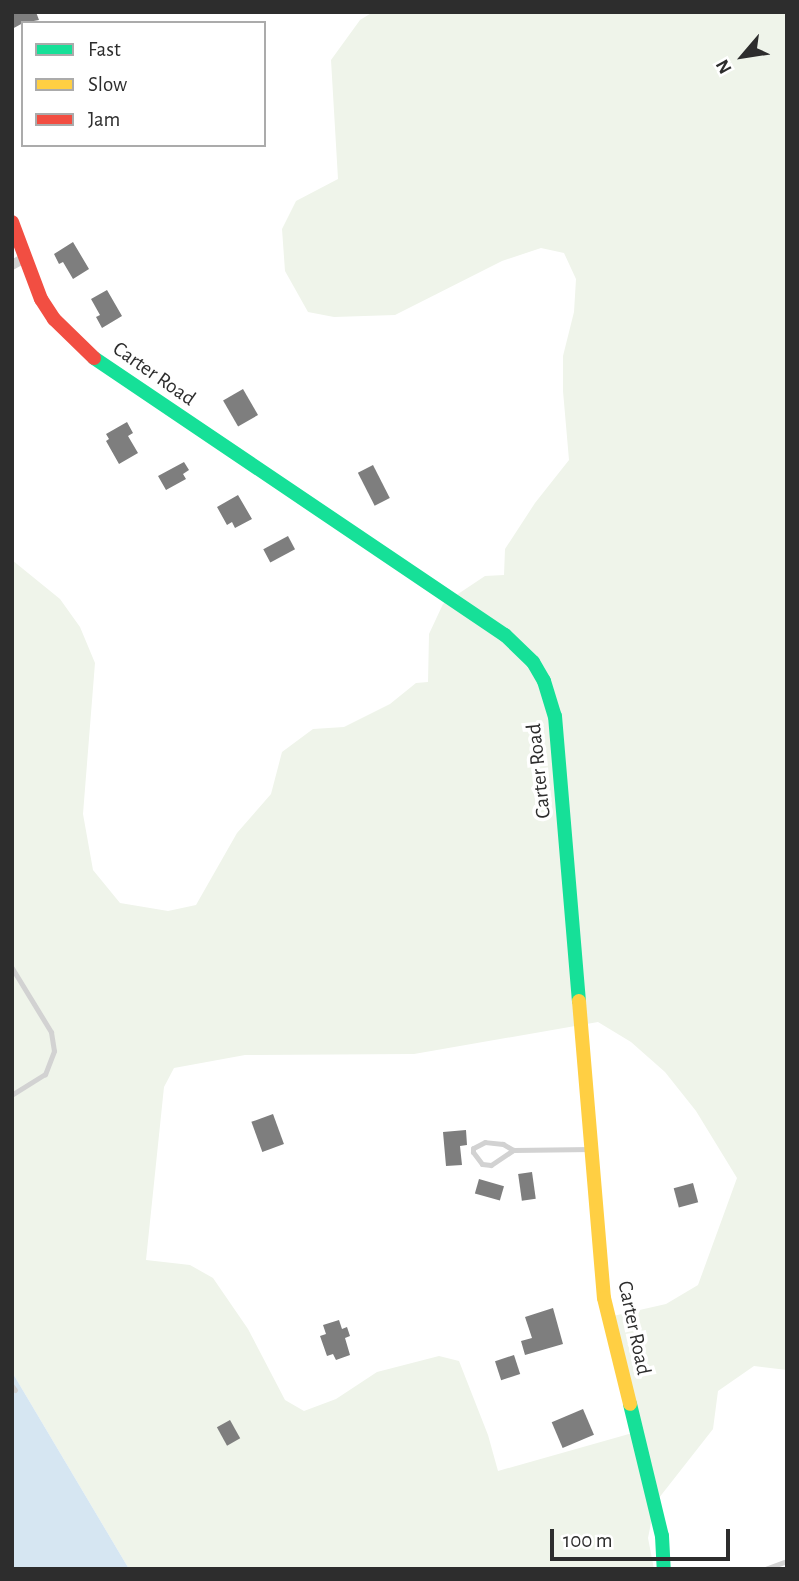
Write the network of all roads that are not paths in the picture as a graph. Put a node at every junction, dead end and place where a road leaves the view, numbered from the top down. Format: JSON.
{"nodes":[{"id":1,"x":12,"y":222,"type":"edge"},
{"id":2,"x":18,"y":262,"type":"edge"},
{"id":3,"x":12,"y":968,"type":"edge"},
{"id":4,"x":12,"y":1095,"type":"edge"},
{"id":5,"x":592,"y":1149,"type":"junction"},
{"id":6,"x":513,"y":1150,"type":"junction"},
{"id":7,"x":787,"y":1560,"type":"edge"},
{"id":8,"x":664,"y":1569,"type":"edge"},
{"id":9,"x":765,"y":1569,"type":"edge"}],
"edges":[{"from":1,"to":2,"type":"street","name":"Carter Road"},
{"from":2,"to":5,"type":"street","name":"Carter Road"},
{"from":3,"to":4,"type":"lane"},
{"from":5,"to":6,"type":"lane"},
{"from":5,"to":8,"type":"street","name":"Carter Road"},
{"from":6,"to":6,"type":"lane"},
{"from":7,"to":9,"type":"lane"}]}
